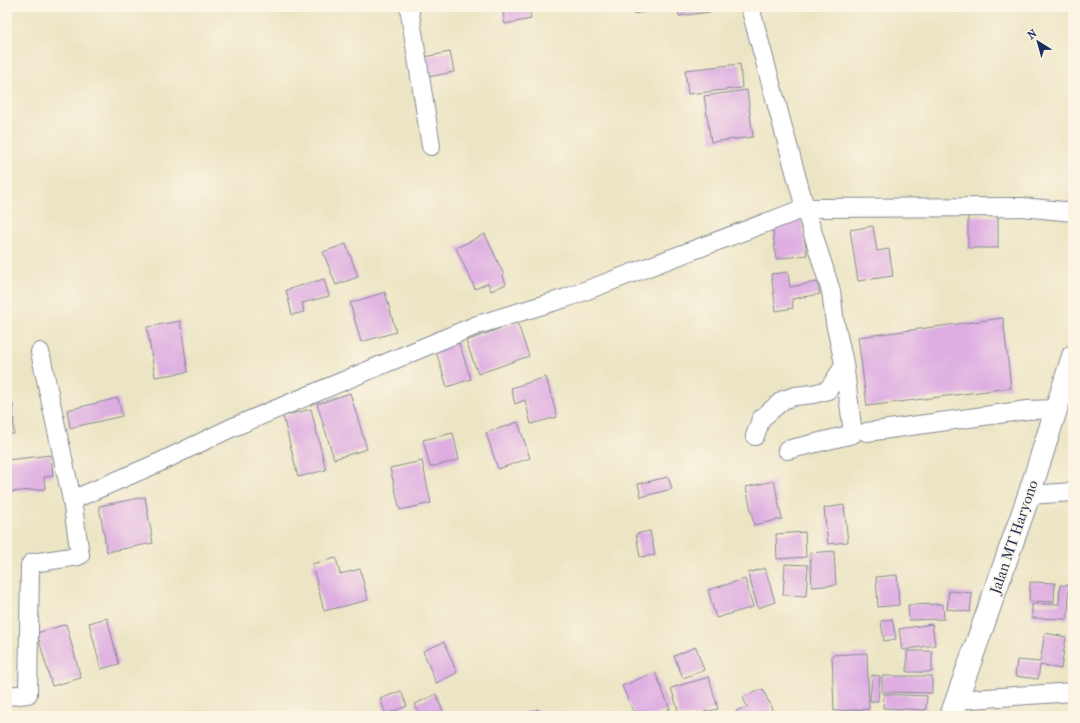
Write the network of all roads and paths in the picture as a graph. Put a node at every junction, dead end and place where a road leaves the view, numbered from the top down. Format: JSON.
{"nodes":[{"id":1,"x":409,"y":7,"type":"edge"},
{"id":2,"x":750,"y":7,"type":"edge"},
{"id":3,"x":431,"y":146,"type":"dead end"},
{"id":4,"x":805,"y":208,"type":"junction"},
{"id":5,"x":1073,"y":212,"type":"edge"},
{"id":6,"x":40,"y":352,"type":"dead end"},
{"id":7,"x":1073,"y":356,"type":"edge"},
{"id":8,"x":844,"y":366,"type":"junction"},
{"id":9,"x":1057,"y":409,"type":"junction"},
{"id":10,"x":867,"y":432,"type":"dead end"},
{"id":11,"x":755,"y":436,"type":"dead end"},
{"id":12,"x":787,"y":450,"type":"dead end"},
{"id":13,"x":1073,"y":492,"type":"edge"},
{"id":14,"x":1029,"y":495,"type":"junction"},
{"id":15,"x":72,"y":500,"type":"junction"},
{"id":16,"x":1073,"y":692,"type":"edge"},
{"id":17,"x":7,"y":696,"type":"edge"},
{"id":18,"x":954,"y":708,"type":"edge"}],
"edges":[{"from":1,"to":3,"type":"street"},
{"from":2,"to":4,"type":"street"},
{"from":4,"to":5,"type":"street"},
{"from":4,"to":8,"type":"street"},
{"from":4,"to":15,"type":"street"},
{"from":6,"to":15,"type":"street"},
{"from":7,"to":9,"type":"main road","name":"Jalan MT Haryono"},
{"from":8,"to":11,"type":"street"},
{"from":8,"to":12,"type":"street"},
{"from":9,"to":10,"type":"street"},
{"from":9,"to":14,"type":"main road","name":"Jalan MT Haryono"},
{"from":13,"to":14,"type":"street"},
{"from":14,"to":18,"type":"main road","name":"Jalan MT Haryono"},
{"from":15,"to":17,"type":"street"},
{"from":16,"to":18,"type":"street"}]}
